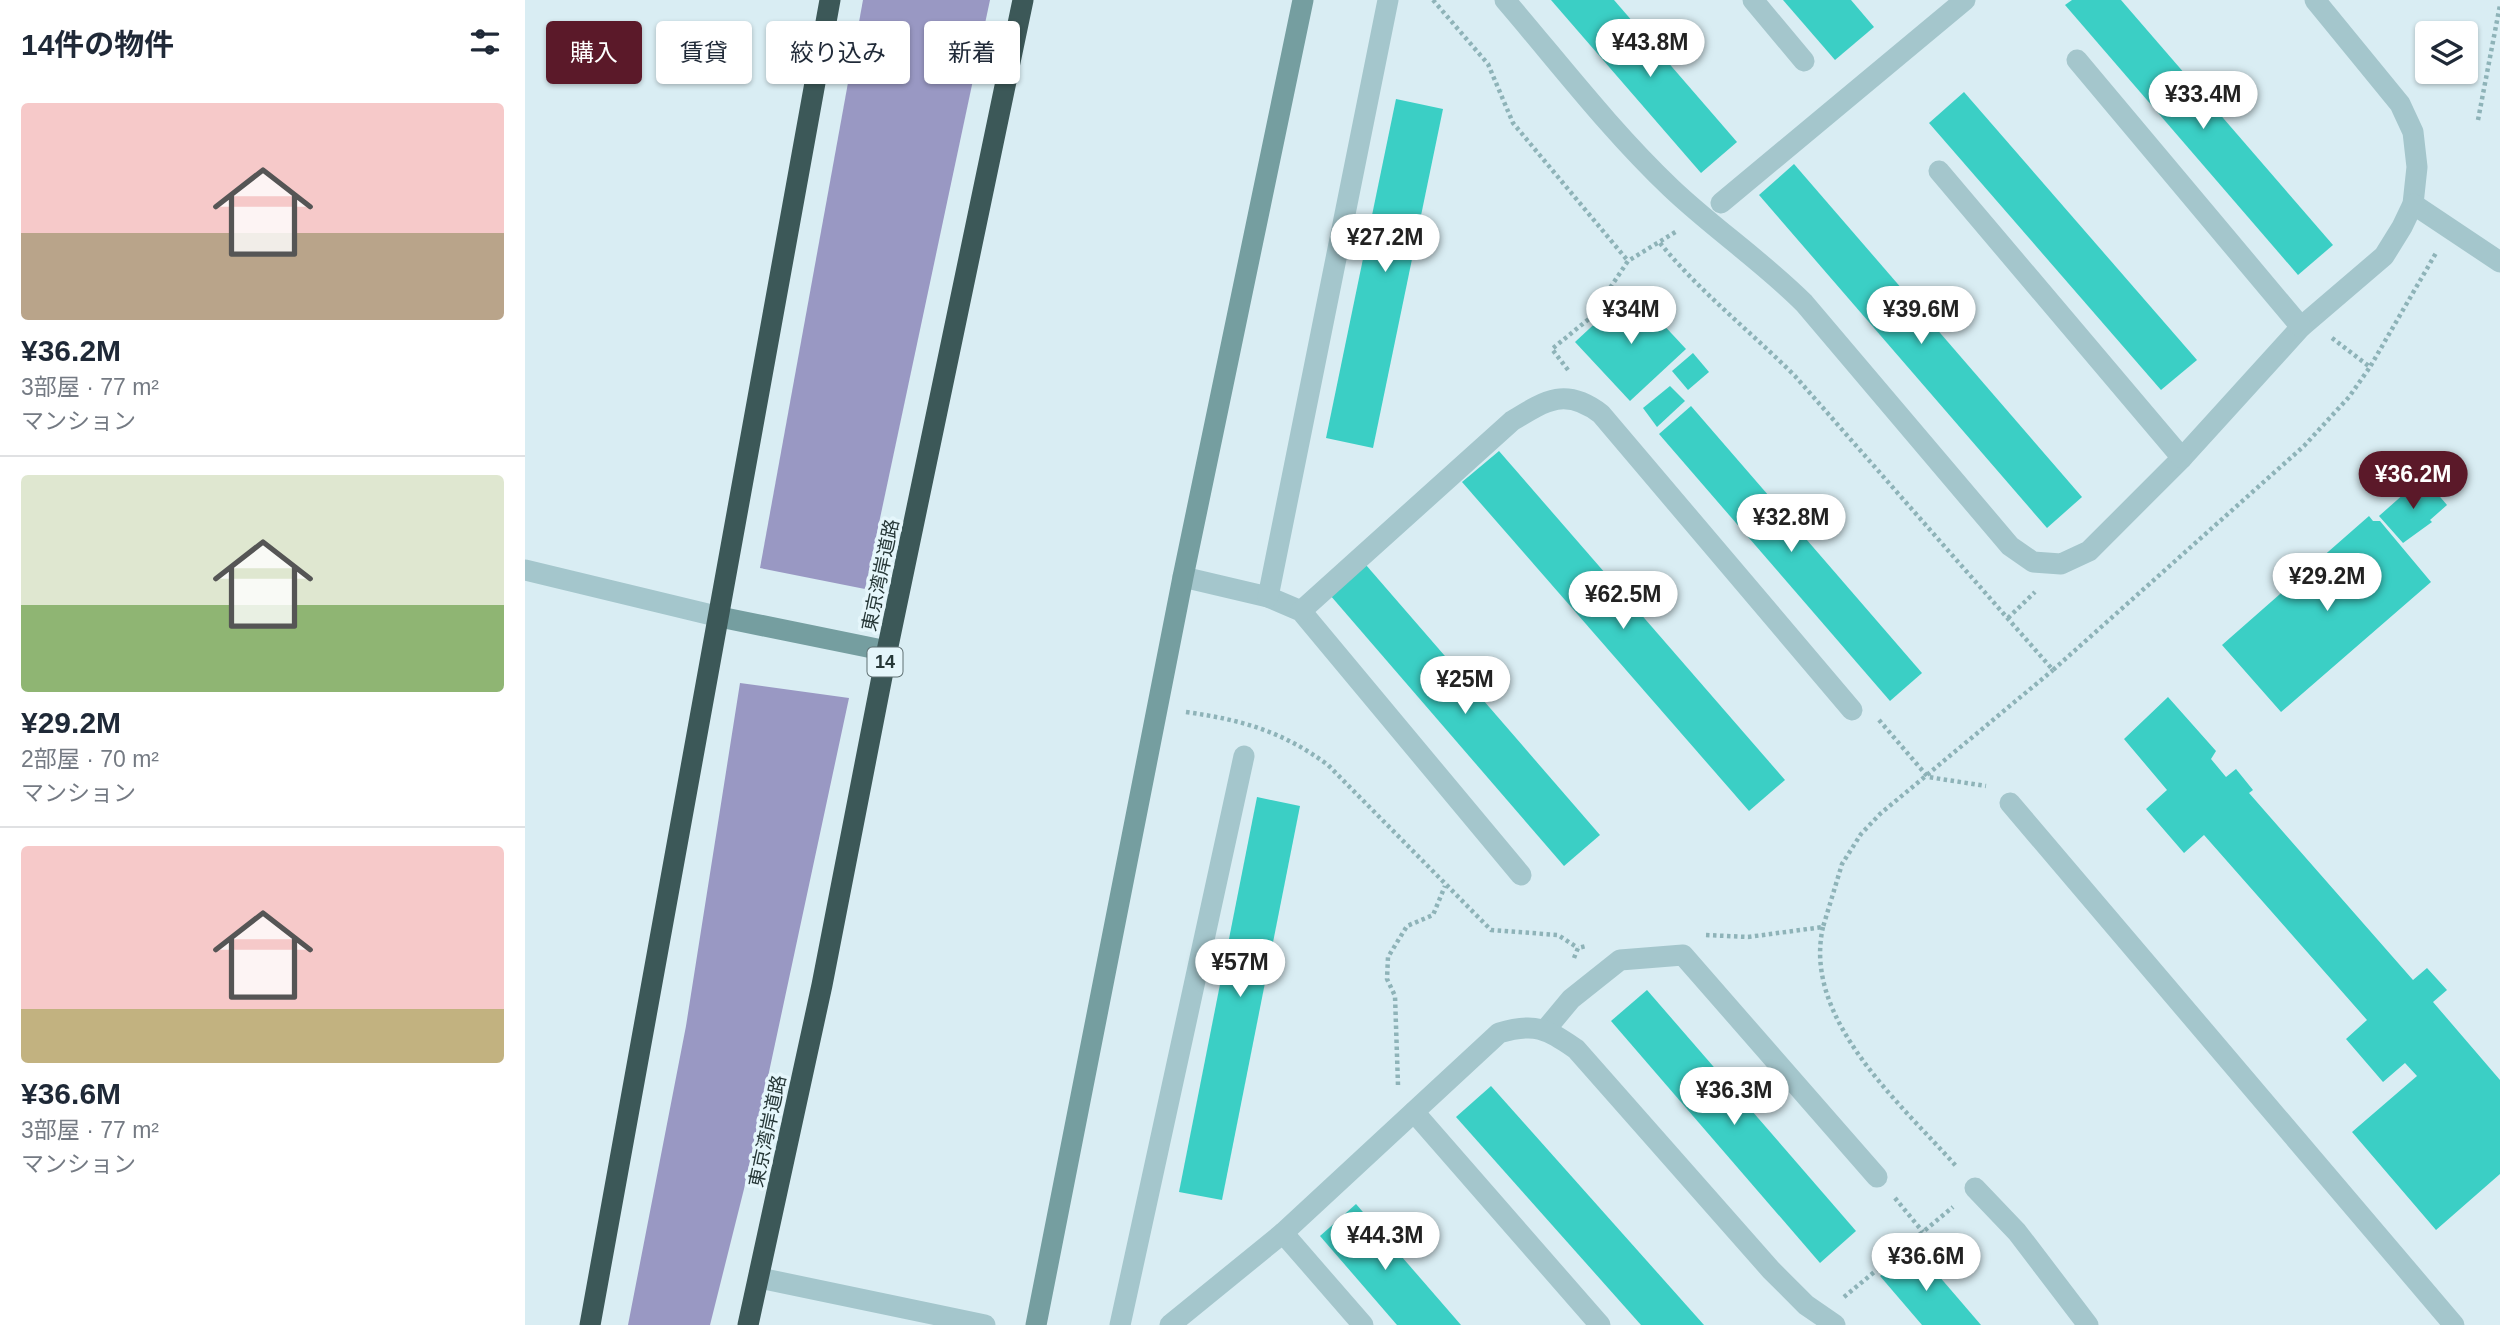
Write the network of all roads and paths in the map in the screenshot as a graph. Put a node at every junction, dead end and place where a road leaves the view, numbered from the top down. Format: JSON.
{"nodes":[{"id":1,"x":830,"y":0,"type":"edge"},
{"id":2,"x":1023,"y":0,"type":"edge"},
{"id":3,"x":1303,"y":0,"type":"edge"},
{"id":4,"x":1388,"y":0,"type":"edge"},
{"id":5,"x":1433,"y":0,"type":"edge"},
{"id":6,"x":1505,"y":0,"type":"edge"},
{"id":7,"x":1753,"y":0,"type":"edge"},
{"id":8,"x":1965,"y":0,"type":"edge"},
{"id":9,"x":2315,"y":0,"type":"edge"},
{"id":10,"x":2500,"y":5,"type":"edge"},
{"id":11,"x":2077,"y":60,"type":"dead end"},
{"id":12,"x":1804,"y":61,"type":"dead end"},
{"id":13,"x":2478,"y":120,"type":"dead end"},
{"id":14,"x":1939,"y":171,"type":"dead end"},
{"id":15,"x":1721,"y":203,"type":"dead end"},
{"id":16,"x":2413,"y":204,"type":"junction"},
{"id":17,"x":1679,"y":230,"type":"dead end"},
{"id":18,"x":1660,"y":243,"type":"junction"},
{"id":19,"x":2437,"y":251,"type":"dead end"},
{"id":20,"x":1629,"y":261,"type":"junction"},
{"id":21,"x":2500,"y":262,"type":"edge"},
{"id":22,"x":2301,"y":327,"type":"junction"},
{"id":23,"x":2325,"y":330,"type":"dead end"},
{"id":24,"x":2370,"y":367,"type":"junction"},
{"id":25,"x":1566,"y":398,"type":"junction"},
{"id":26,"x":2182,"y":458,"type":"junction"},
{"id":27,"x":525,"y":570,"type":"edge"},
{"id":28,"x":1183,"y":577,"type":"junction"},
{"id":29,"x":2043,"y":583,"type":"dead end"},
{"id":30,"x":1268,"y":597,"type":"junction"},
{"id":31,"x":1301,"y":611,"type":"junction"},
{"id":32,"x":720,"y":617,"type":"junction"},
{"id":33,"x":2008,"y":618,"type":"junction"},
{"id":34,"x":887,"y":651,"type":"junction"},
{"id":35,"x":2053,"y":670,"type":"junction"},
{"id":36,"x":1852,"y":710,"type":"joint"},
{"id":37,"x":1186,"y":712,"type":"dead end"},
{"id":38,"x":1244,"y":756,"type":"dead end"},
{"id":39,"x":1928,"y":777,"type":"junction"},
{"id":40,"x":2010,"y":803,"type":"joint"},
{"id":41,"x":1521,"y":875,"type":"dead end"},
{"id":42,"x":1445,"y":886,"type":"junction"},
{"id":43,"x":1823,"y":927,"type":"junction"},
{"id":44,"x":1696,"y":935,"type":"dead end"},
{"id":45,"x":1591,"y":945,"type":"dead end"},
{"id":46,"x":1578,"y":948,"type":"junction"},
{"id":47,"x":1571,"y":968,"type":"dead end"},
{"id":48,"x":1546,"y":1029,"type":"junction"},
{"id":49,"x":1414,"y":1112,"type":"junction"},
{"id":50,"x":1877,"y":1177,"type":"joint"},
{"id":51,"x":1975,"y":1188,"type":"junction"},
{"id":52,"x":1923,"y":1232,"type":"junction"},
{"id":53,"x":1283,"y":1233,"type":"junction"},
{"id":54,"x":760,"y":1278,"type":"junction"},
{"id":55,"x":1838,"y":1302,"type":"dead end"},
{"id":56,"x":590,"y":1325,"type":"edge"},
{"id":57,"x":748,"y":1325,"type":"edge"},
{"id":58,"x":985,"y":1325,"type":"edge"},
{"id":59,"x":1036,"y":1325,"type":"edge"},
{"id":60,"x":1120,"y":1325,"type":"edge"},
{"id":61,"x":1170,"y":1325,"type":"edge"},
{"id":62,"x":1363,"y":1325,"type":"edge"},
{"id":63,"x":1600,"y":1325,"type":"edge"},
{"id":64,"x":1835,"y":1325,"type":"edge"},
{"id":65,"x":2088,"y":1325,"type":"edge"},
{"id":66,"x":2454,"y":1325,"type":"edge"}],
"edges":[{"from":1,"to":32,"type":"highway"},
{"from":2,"to":34,"type":"highway","name":"東京湾岸道路","number":"14"},
{"from":3,"to":28,"type":"street"},
{"from":4,"to":30,"type":"street"},
{"from":5,"to":20,"type":"path"},
{"from":6,"to":26,"type":"street"},
{"from":7,"to":12,"type":"street"},
{"from":8,"to":15,"type":"street"},
{"from":9,"to":16,"type":"street"},
{"from":10,"to":13,"type":"path"},
{"from":11,"to":22,"type":"street"},
{"from":14,"to":26,"type":"street"},
{"from":16,"to":21,"type":"street"},
{"from":16,"to":22,"type":"street"},
{"from":17,"to":18,"type":"path"},
{"from":18,"to":20,"type":"path"},
{"from":18,"to":33,"type":"path"},
{"from":19,"to":24,"type":"path"},
{"from":20,"to":25,"type":"path"},
{"from":22,"to":26,"type":"street"},
{"from":23,"to":24,"type":"path"},
{"from":24,"to":35,"type":"path"},
{"from":25,"to":31,"type":"street"},
{"from":25,"to":36,"type":"street"},
{"from":27,"to":32,"type":"street"},
{"from":28,"to":30,"type":"street"},
{"from":28,"to":59,"type":"street"},
{"from":29,"to":33,"type":"path"},
{"from":30,"to":31,"type":"street"},
{"from":31,"to":41,"type":"street"},
{"from":32,"to":34,"type":"street"},
{"from":32,"to":56,"type":"highway"},
{"from":33,"to":35,"type":"path"},
{"from":34,"to":54,"type":"highway","name":"東京湾岸道路","number":"14"},
{"from":35,"to":39,"type":"path"},
{"from":36,"to":39,"type":"path"},
{"from":37,"to":42,"type":"path"},
{"from":38,"to":60,"type":"street"},
{"from":39,"to":40,"type":"path"},
{"from":39,"to":43,"type":"path"},
{"from":40,"to":66,"type":"street"},
{"from":42,"to":46,"type":"path"},
{"from":42,"to":49,"type":"path"},
{"from":43,"to":44,"type":"path"},
{"from":43,"to":51,"type":"path"},
{"from":45,"to":46,"type":"path"},
{"from":46,"to":47,"type":"path"},
{"from":48,"to":49,"type":"street"},
{"from":48,"to":50,"type":"street"},
{"from":48,"to":64,"type":"street"},
{"from":49,"to":53,"type":"street"},
{"from":49,"to":63,"type":"street"},
{"from":50,"to":52,"type":"path"},
{"from":51,"to":52,"type":"path"},
{"from":51,"to":65,"type":"street"},
{"from":52,"to":55,"type":"path"},
{"from":53,"to":61,"type":"street"},
{"from":53,"to":62,"type":"street"},
{"from":54,"to":57,"type":"highway","name":"東京湾岸道路","number":"14"},
{"from":54,"to":58,"type":"street"}]}
